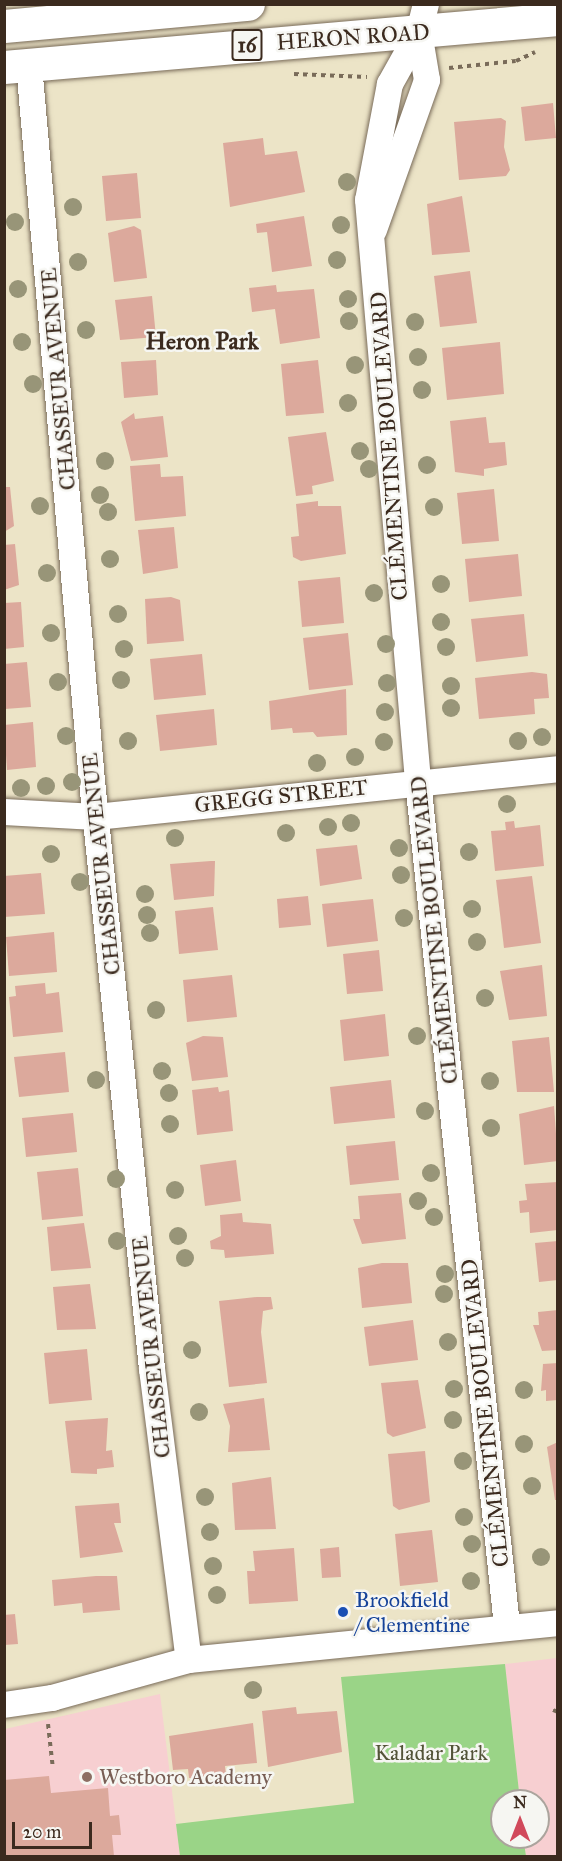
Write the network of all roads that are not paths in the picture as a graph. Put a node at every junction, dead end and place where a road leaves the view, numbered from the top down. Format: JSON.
{"nodes":[{"id":1,"x":248,"y":4,"type":"edge"},
{"id":2,"x":422,"y":18,"type":"edge"},
{"id":3,"x":558,"y":19,"type":"edge"},
{"id":4,"x":4,"y":26,"type":"edge"},
{"id":5,"x":17,"y":66,"type":"edge"},
{"id":6,"x":558,"y":769,"type":"edge"},
{"id":7,"x":417,"y":781,"type":"junction"},
{"id":8,"x":4,"y":812,"type":"edge"},
{"id":9,"x":96,"y":817,"type":"junction"},
{"id":10,"x":558,"y":1623,"type":"edge"},
{"id":11,"x":507,"y":1626,"type":"junction"},
{"id":12,"x":189,"y":1660,"type":"junction"},
{"id":13,"x":4,"y":1705,"type":"edge"}],
"edges":[{"from":1,"to":4,"type":"main road","number":"16"},
{"from":2,"to":3,"type":"main road","name":"HERON ROAD","number":"16"},
{"from":2,"to":5,"type":"main road","name":"HERON ROAD","number":"16"},
{"from":2,"to":7,"type":"street","name":"CLÉMENTINE BOULEVARD"},
{"from":5,"to":9,"type":"street","name":"CHASSEUR AVENUE"},
{"from":6,"to":7,"type":"street","name":"GREGG STREET"},
{"from":7,"to":9,"type":"street","name":"GREGG STREET"},
{"from":7,"to":11,"type":"street","name":"CLÉMENTINE BOULEVARD"},
{"from":8,"to":9,"type":"street","name":"GREGG STREET"},
{"from":9,"to":12,"type":"street","name":"CHASSEUR AVENUE"},
{"from":10,"to":11,"type":"street"},
{"from":11,"to":12,"type":"street"},
{"from":12,"to":13,"type":"street"}]}
